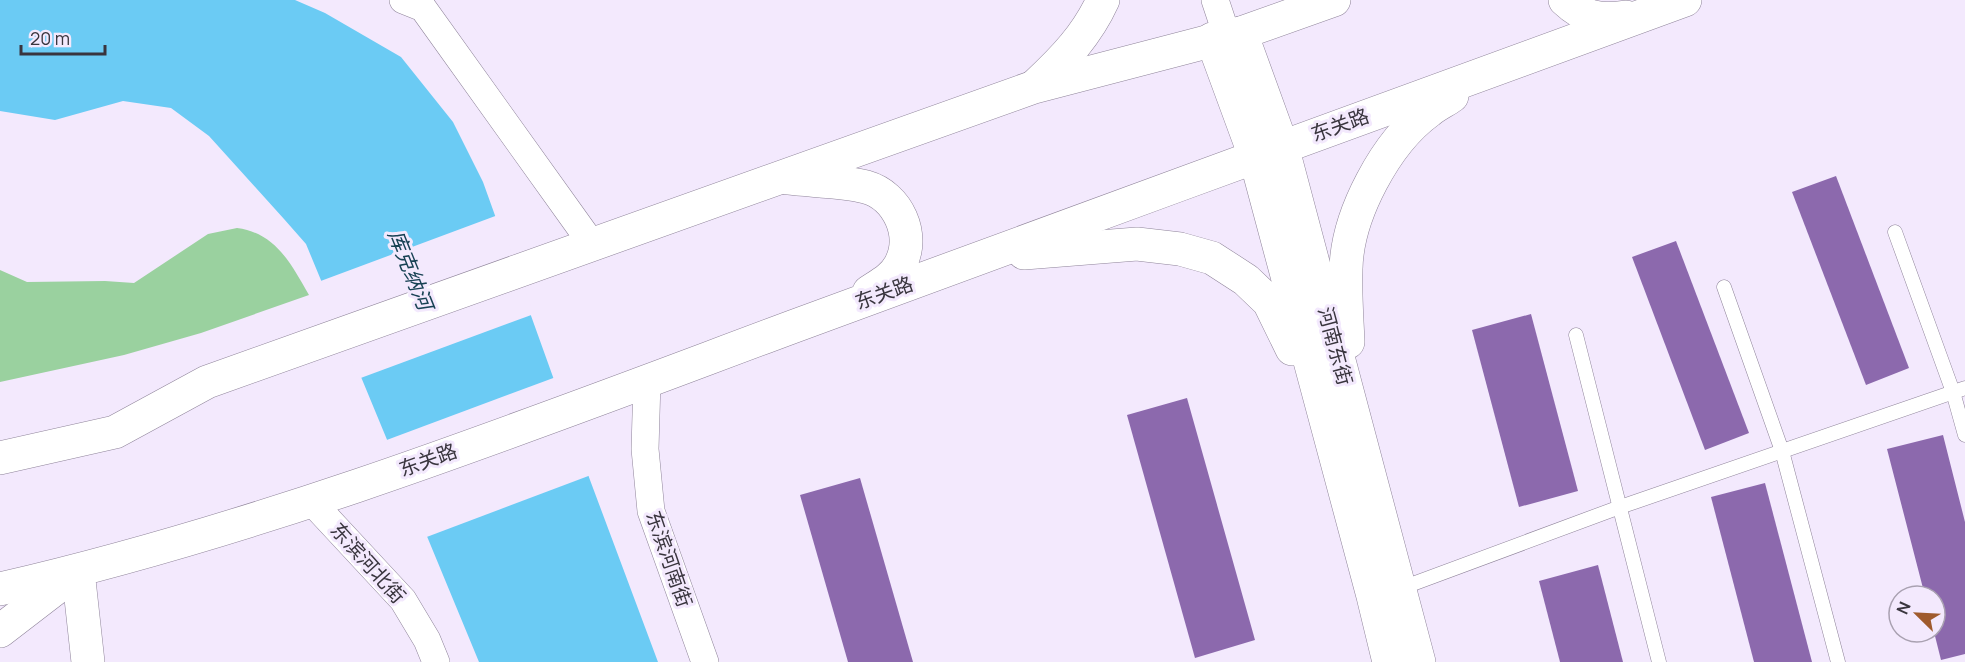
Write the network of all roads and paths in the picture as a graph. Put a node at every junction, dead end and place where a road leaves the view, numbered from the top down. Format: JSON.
{"nodes":[{"id":1,"x":403,"y":0,"type":"edge"},
{"id":2,"x":1103,"y":0,"type":"edge"},
{"id":3,"x":1215,"y":0,"type":"edge"},
{"id":4,"x":1334,"y":0,"type":"edge"},
{"id":5,"x":1565,"y":0,"type":"edge"},
{"id":6,"x":1685,"y":0,"type":"edge"},
{"id":7,"x":1654,"y":11,"type":"junction"},
{"id":8,"x":1227,"y":36,"type":"junction"},
{"id":9,"x":1502,"y":67,"type":"junction"},
{"id":10,"x":1034,"y":87,"type":"junction"},
{"id":11,"x":1269,"y":151,"type":"junction"},
{"id":12,"x":778,"y":177,"type":"junction"},
{"id":13,"x":1895,"y":232,"type":"dead end"},
{"id":14,"x":592,"y":243,"type":"junction"},
{"id":15,"x":983,"y":256,"type":"junction"},
{"id":16,"x":1724,"y":287,"type":"dead end"},
{"id":17,"x":842,"y":309,"type":"junction"},
{"id":18,"x":1576,"y":335,"type":"dead end"},
{"id":19,"x":647,"y":381,"type":"junction"},
{"id":20,"x":1959,"y":390,"type":"edge"},
{"id":21,"x":1336,"y":404,"type":"junction"},
{"id":22,"x":1965,"y":435,"type":"edge"},
{"id":23,"x":1782,"y":451,"type":"junction"},
{"id":24,"x":0,"y":458,"type":"edge"},
{"id":25,"x":321,"y":497,"type":"junction"},
{"id":26,"x":1620,"y":507,"type":"junction"},
{"id":27,"x":78,"y":571,"type":"junction"},
{"id":28,"x":0,"y":589,"type":"edge"},
{"id":29,"x":1387,"y":592,"type":"junction"},
{"id":30,"x":0,"y":631,"type":"edge"},
{"id":31,"x":88,"y":662,"type":"edge"},
{"id":32,"x":436,"y":662,"type":"edge"},
{"id":33,"x":705,"y":662,"type":"edge"},
{"id":34,"x":1389,"y":662,"type":"edge"},
{"id":35,"x":1419,"y":662,"type":"edge"},
{"id":36,"x":1659,"y":662,"type":"edge"},
{"id":37,"x":1838,"y":662,"type":"edge"}],
"edges":[{"from":1,"to":14,"type":"street"},
{"from":2,"to":10,"type":"main road"},
{"from":3,"to":8,"type":"street"},
{"from":4,"to":8,"type":"main road"},
{"from":5,"to":7,"type":"main road"},
{"from":6,"to":7,"type":"main road","name":"东关路"},
{"from":7,"to":9,"type":"main road","name":"东关路"},
{"from":8,"to":10,"type":"main road"},
{"from":8,"to":11,"type":"main road","name":"河南东街"},
{"from":9,"to":11,"type":"main road","name":"东关路"},
{"from":9,"to":21,"type":"main road"},
{"from":10,"to":12,"type":"main road"},
{"from":11,"to":15,"type":"main road","name":"东关路"},
{"from":11,"to":21,"type":"main road","name":"河南东街"},
{"from":12,"to":14,"type":"main road"},
{"from":12,"to":17,"type":"main road"},
{"from":13,"to":20,"type":"lane"},
{"from":14,"to":24,"type":"main road"},
{"from":15,"to":17,"type":"main road","name":"东关路"},
{"from":15,"to":21,"type":"main road"},
{"from":16,"to":23,"type":"lane"},
{"from":17,"to":19,"type":"main road","name":"东关路"},
{"from":18,"to":26,"type":"lane"},
{"from":19,"to":25,"type":"main road","name":"东关路"},
{"from":19,"to":33,"type":"street","name":"东滨河南街"},
{"from":20,"to":22,"type":"lane"},
{"from":20,"to":23,"type":"lane"},
{"from":21,"to":29,"type":"main road","name":"河南东街"},
{"from":23,"to":26,"type":"lane"},
{"from":23,"to":37,"type":"lane"},
{"from":25,"to":27,"type":"main road","name":"东关路"},
{"from":25,"to":32,"type":"street","name":"东滨河北街"},
{"from":26,"to":29,"type":"lane"},
{"from":26,"to":36,"type":"lane"},
{"from":27,"to":28,"type":"main road","name":"东关路"},
{"from":27,"to":30,"type":"main road","name":"东关路"},
{"from":27,"to":31,"type":"main road"},
{"from":29,"to":34,"type":"main road","name":"河南东街"},
{"from":29,"to":35,"type":"main road","name":"河南东街"}]}
